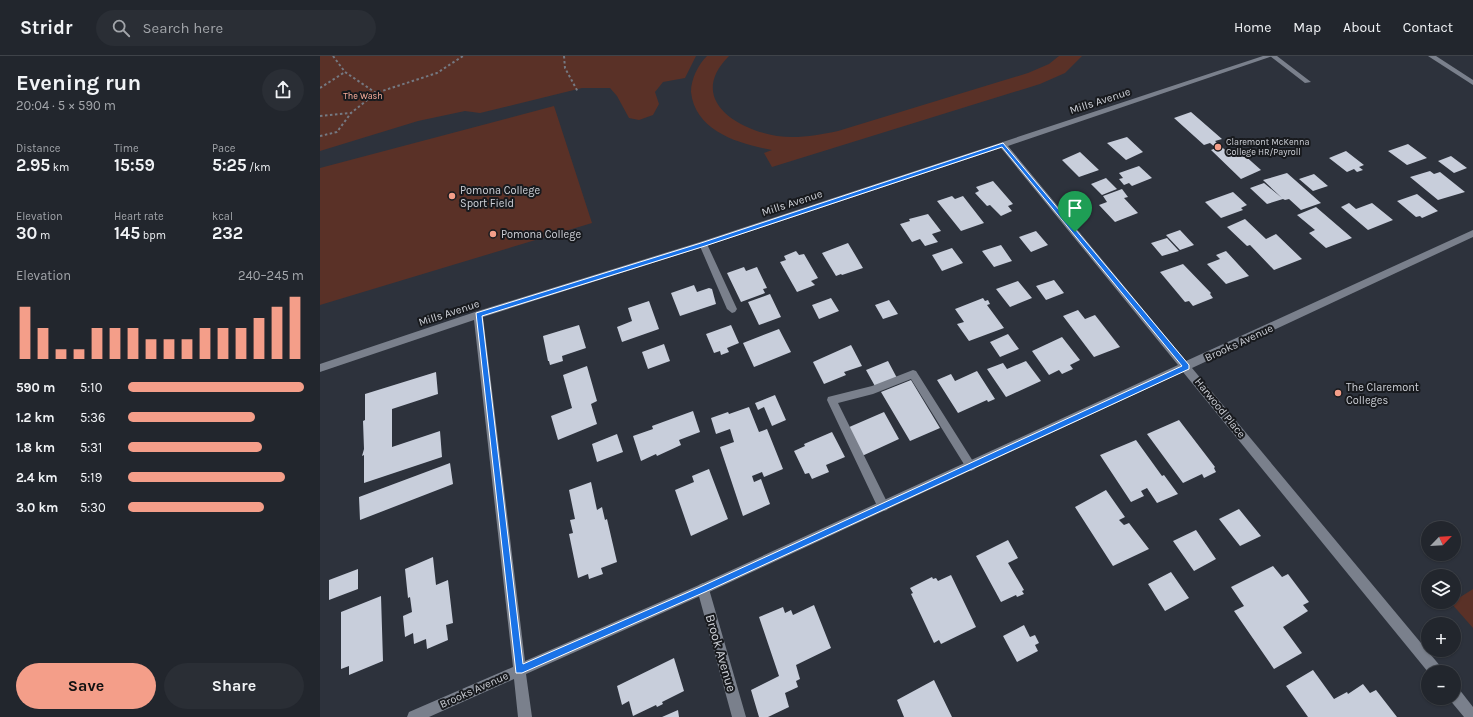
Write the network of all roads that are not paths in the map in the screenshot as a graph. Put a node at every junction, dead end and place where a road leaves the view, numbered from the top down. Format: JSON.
{"nodes":[{"id":1,"x":1272,"y":56,"type":"edge"},
{"id":2,"x":1431,"y":56,"type":"edge"},
{"id":3,"x":1308,"y":82,"type":"dead end"},
{"id":4,"x":1473,"y":84,"type":"edge"},
{"id":5,"x":1003,"y":145,"type":"junction"},
{"id":6,"x":1473,"y":233,"type":"edge"},
{"id":7,"x":703,"y":244,"type":"junction"},
{"id":8,"x":732,"y":309,"type":"dead end"},
{"id":9,"x":478,"y":315,"type":"junction"},
{"id":10,"x":1187,"y":367,"type":"junction"},
{"id":11,"x":320,"y":368,"type":"edge"},
{"id":12,"x":971,"y":466,"type":"junction"},
{"id":13,"x":883,"y":506,"type":"junction"},
{"id":14,"x":703,"y":589,"type":"junction"},
{"id":15,"x":1430,"y":665,"type":"edge"},
{"id":16,"x":519,"y":670,"type":"junction"},
{"id":17,"x":1461,"y":702,"type":"edge"},
{"id":18,"x":414,"y":717,"type":"edge"},
{"id":19,"x":525,"y":717,"type":"edge"},
{"id":20,"x":739,"y":717,"type":"edge"},
{"id":21,"x":1473,"y":717,"type":"edge"}],
"edges":[{"from":1,"to":3,"type":"street"},
{"from":1,"to":5,"type":"street","name":"Mills Avenue"},
{"from":2,"to":4,"type":"street"},
{"from":5,"to":7,"type":"street","name":"Mills Avenue"},
{"from":5,"to":10,"type":"street","name":"Harwood Place"},
{"from":6,"to":10,"type":"street","name":"Brooks Avenue"},
{"from":7,"to":8,"type":"street"},
{"from":7,"to":9,"type":"street","name":"Mills Avenue"},
{"from":9,"to":11,"type":"street","name":"Mills Avenue"},
{"from":9,"to":16,"type":"street"},
{"from":10,"to":12,"type":"street","name":"Brooks Avenue"},
{"from":10,"to":15,"type":"street","name":"Harwood Place"},
{"from":12,"to":13,"type":"street","name":"Brooks Avenue"},
{"from":12,"to":13,"type":"street"},
{"from":13,"to":14,"type":"street","name":"Brooks Avenue"},
{"from":14,"to":16,"type":"street","name":"Brooks Avenue"},
{"from":14,"to":20,"type":"street","name":"Brook Avenue"},
{"from":16,"to":18,"type":"street","name":"Brooks Avenue"},
{"from":16,"to":19,"type":"street"},
{"from":17,"to":21,"type":"street"}]}
